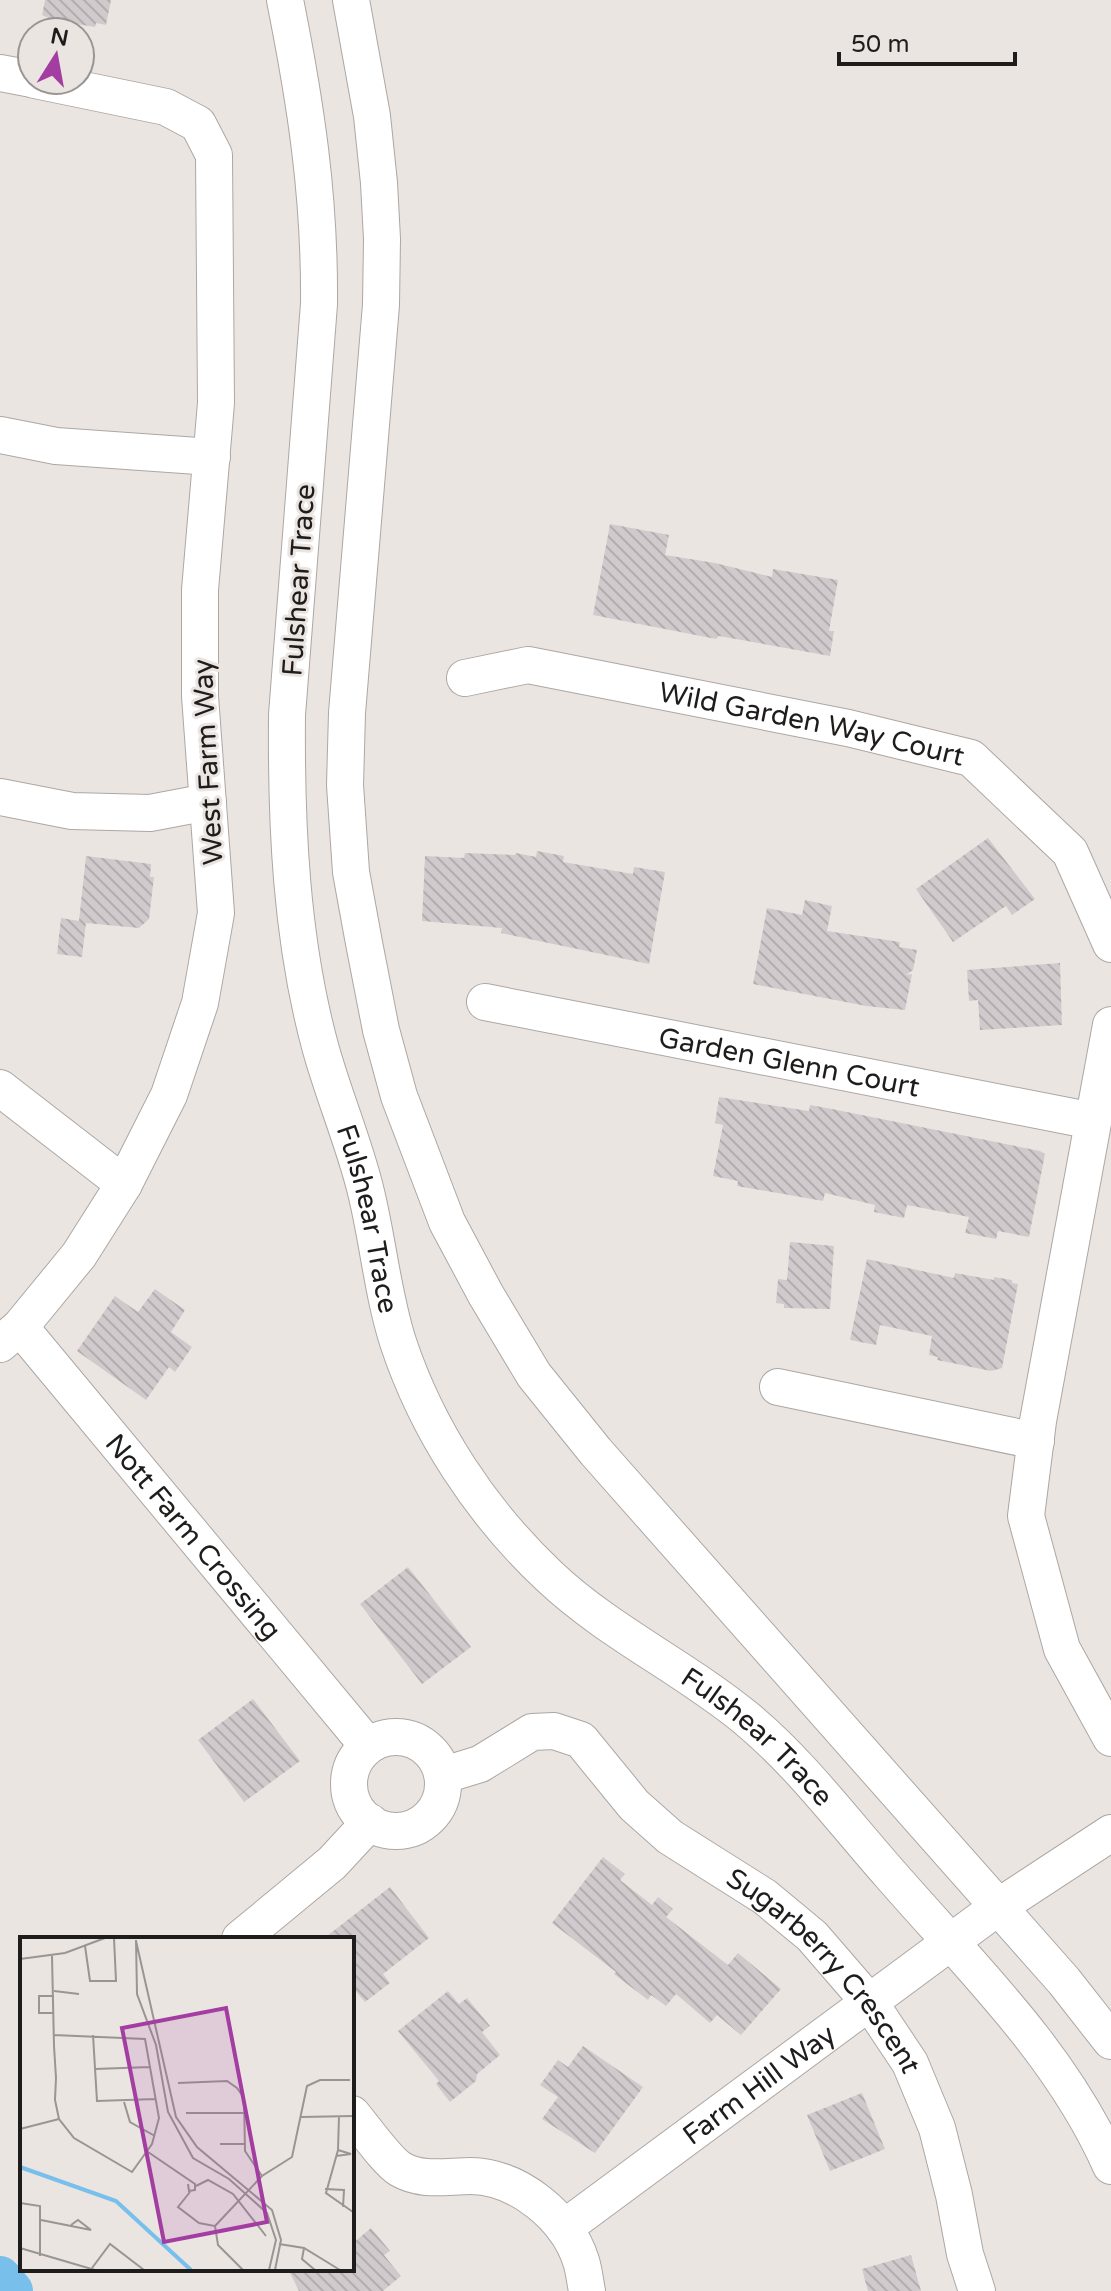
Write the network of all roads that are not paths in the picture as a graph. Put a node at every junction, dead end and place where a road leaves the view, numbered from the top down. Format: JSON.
{"nodes":[{"id":1,"x":285,"y":0,"type":"edge"},
{"id":2,"x":351,"y":0,"type":"edge"},
{"id":3,"x":96,"y":93,"type":"edge"},
{"id":4,"x":0,"y":435,"type":"edge"},
{"id":5,"x":212,"y":457,"type":"junction"},
{"id":6,"x":465,"y":678,"type":"dead end"},
{"id":7,"x":0,"y":797,"type":"edge"},
{"id":8,"x":208,"y":802,"type":"junction"},
{"id":9,"x":351,"y":872,"type":"junction"},
{"id":10,"x":292,"y":880,"type":"junction"},
{"id":11,"x":1111,"y":944,"type":"edge"},
{"id":12,"x":485,"y":1002,"type":"dead end"},
{"id":13,"x":1111,"y":1025,"type":"edge"},
{"id":14,"x":0,"y":1088,"type":"edge"},
{"id":15,"x":1093,"y":1121,"type":"junction"},
{"id":16,"x":124,"y":1184,"type":"junction"},
{"id":17,"x":10,"y":1335,"type":"edge"},
{"id":18,"x":778,"y":1387,"type":"dead end"},
{"id":19,"x":1037,"y":1431,"type":"junction"},
{"id":20,"x":1111,"y":1738,"type":"edge"},
{"id":21,"x":368,"y":1746,"type":"junction"},
{"id":22,"x":444,"y":1775,"type":"junction"},
{"id":23,"x":370,"y":1822,"type":"junction"},
{"id":24,"x":1111,"y":1833,"type":"edge"},
{"id":25,"x":998,"y":1907,"type":"junction"},
{"id":26,"x":242,"y":1937,"type":"edge"},
{"id":27,"x":950,"y":1943,"type":"junction"},
{"id":28,"x":870,"y":2003,"type":"junction"},
{"id":29,"x":1111,"y":2041,"type":"edge"},
{"id":30,"x":354,"y":2116,"type":"edge"},
{"id":31,"x":1111,"y":2166,"type":"edge"},
{"id":32,"x":564,"y":2228,"type":"junction"},
{"id":33,"x":587,"y":2291,"type":"edge"},
{"id":34,"x":977,"y":2291,"type":"edge"}],
"edges":[{"from":1,"to":10,"type":"street","name":"Fulshear Trace"},
{"from":2,"to":9,"type":"street"},
{"from":3,"to":5,"type":"street","name":"West Farm Way"},
{"from":4,"to":5,"type":"street"},
{"from":5,"to":8,"type":"street","name":"West Farm Way"},
{"from":6,"to":11,"type":"street","name":"Wild Garden Way Court"},
{"from":7,"to":8,"type":"street"},
{"from":8,"to":16,"type":"street","name":"West Farm Way"},
{"from":9,"to":10,"type":"street"},
{"from":9,"to":25,"type":"street"},
{"from":10,"to":27,"type":"street","name":"Fulshear Trace"},
{"from":12,"to":15,"type":"street","name":"Garden Glenn Court"},
{"from":13,"to":15,"type":"street"},
{"from":14,"to":16,"type":"street"},
{"from":15,"to":19,"type":"street"},
{"from":16,"to":17,"type":"street","name":"West Farm Way"},
{"from":17,"to":21,"type":"street","name":"Nott Farm Crossing"},
{"from":18,"to":19,"type":"street"},
{"from":19,"to":20,"type":"street"},
{"from":21,"to":22,"type":"street"},
{"from":21,"to":23,"type":"street"},
{"from":22,"to":23,"type":"street"},
{"from":22,"to":28,"type":"street","name":"Sugarberry Crescent"},
{"from":23,"to":26,"type":"street"},
{"from":24,"to":25,"type":"street","name":"Farm Hill Way"},
{"from":25,"to":27,"type":"street","name":"Farm Hill Way"},
{"from":25,"to":29,"type":"street"},
{"from":27,"to":28,"type":"street","name":"Farm Hill Way"},
{"from":27,"to":31,"type":"street","name":"Fulshear Trace"},
{"from":28,"to":32,"type":"street","name":"Farm Hill Way"},
{"from":28,"to":34,"type":"street","name":"Sugarberry Crescent"},
{"from":30,"to":32,"type":"street"},
{"from":32,"to":33,"type":"street"}]}
